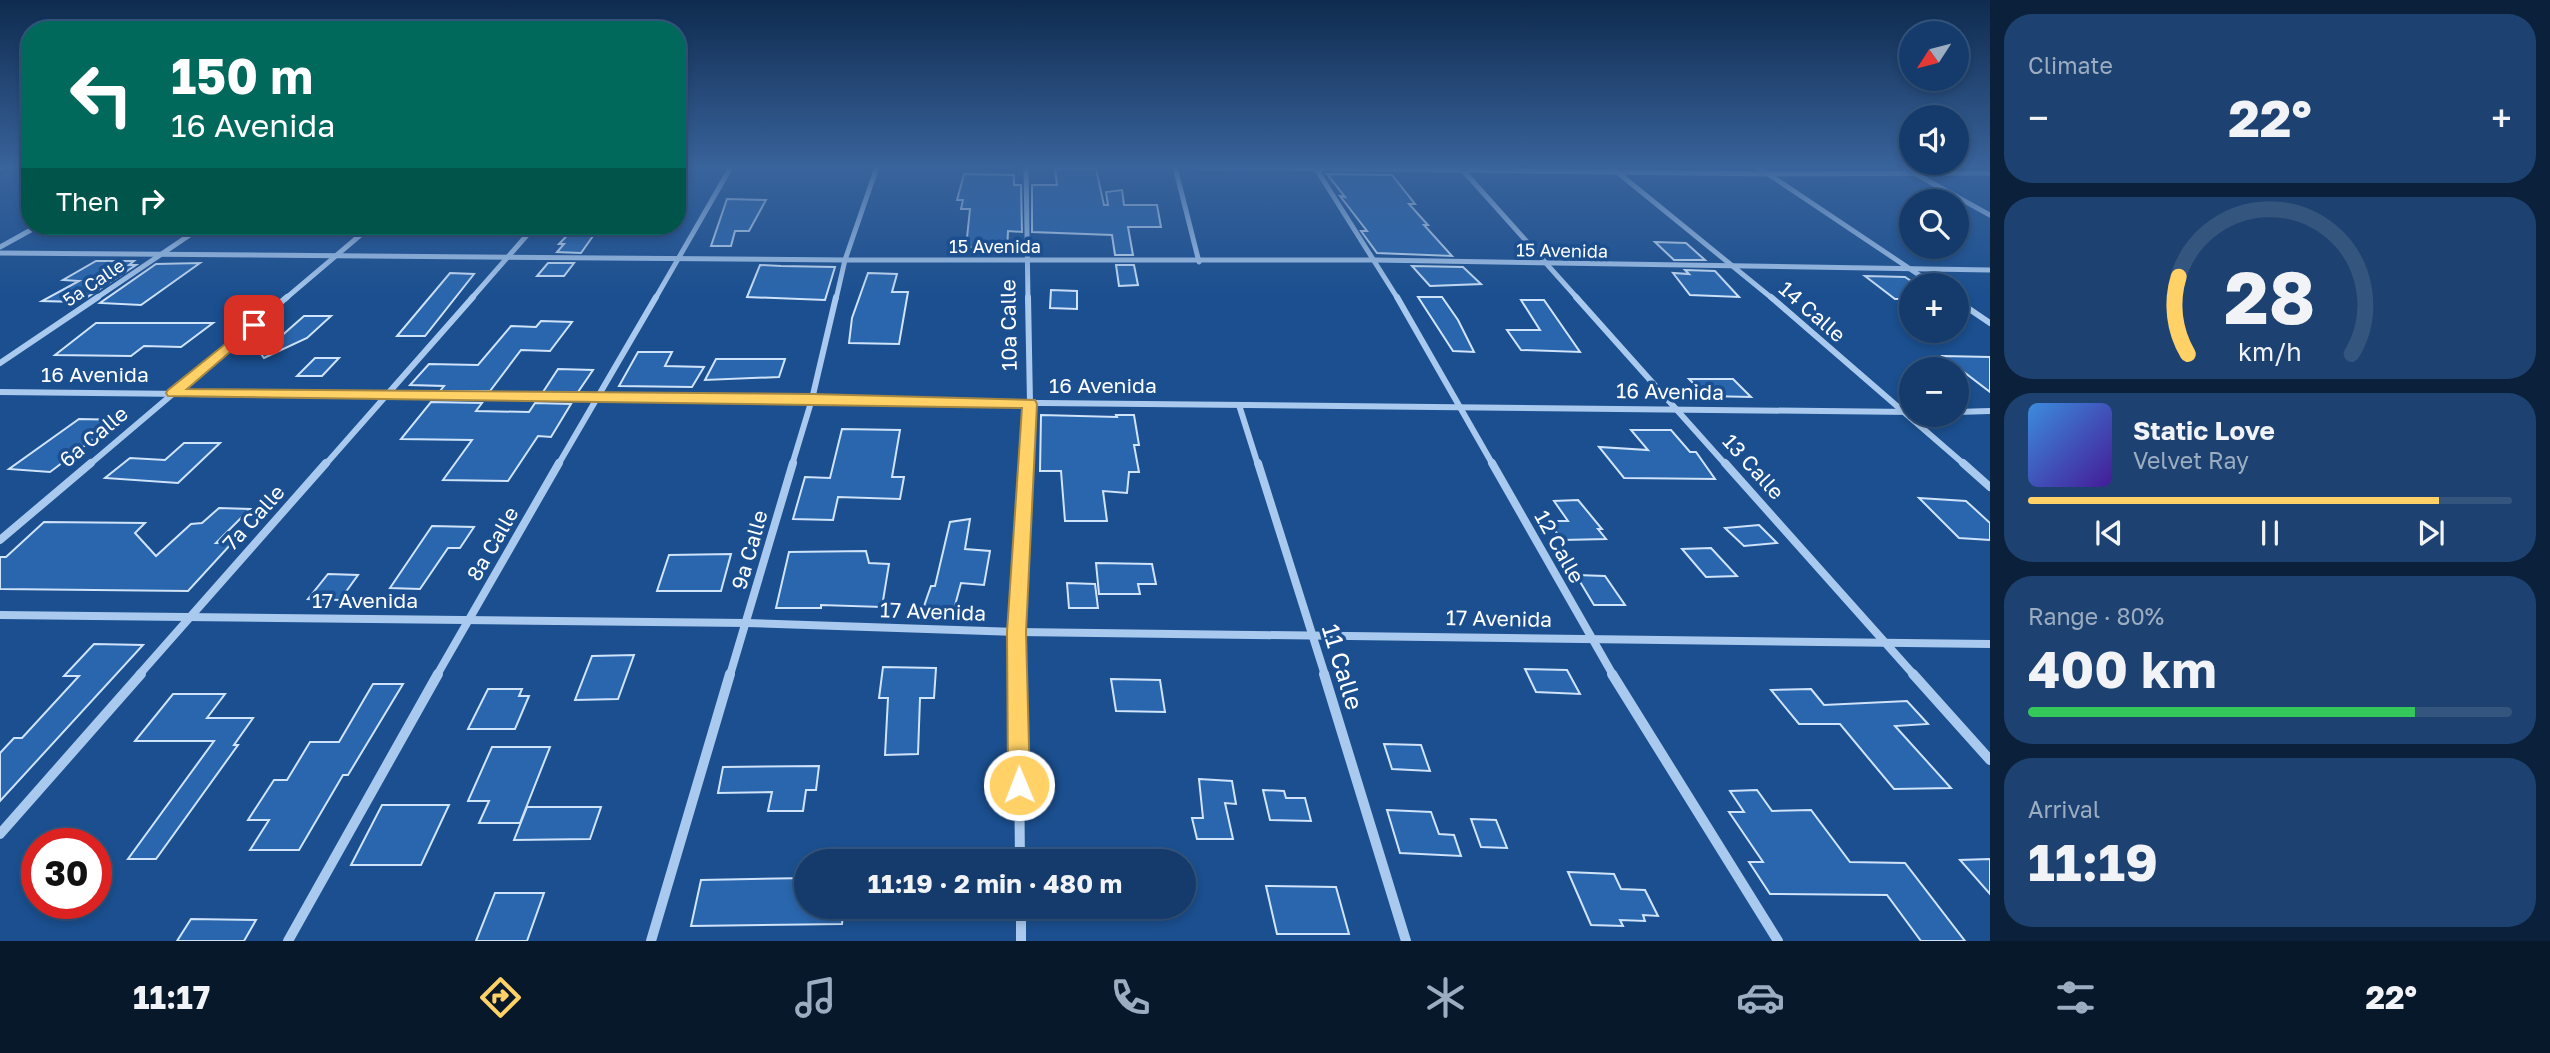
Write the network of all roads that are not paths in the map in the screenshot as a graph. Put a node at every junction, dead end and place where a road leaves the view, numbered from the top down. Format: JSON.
{"nodes":[{"id":1,"x":706,"y":211,"type":"edge"},
{"id":2,"x":862,"y":211,"type":"edge"},
{"id":3,"x":1026,"y":211,"type":"edge"},
{"id":4,"x":1186,"y":211,"type":"edge"},
{"id":5,"x":1344,"y":211,"type":"edge"},
{"id":6,"x":1500,"y":211,"type":"edge"},
{"id":7,"x":1666,"y":211,"type":"edge"},
{"id":8,"x":1824,"y":211,"type":"edge"},
{"id":9,"x":22,"y":235,"type":"edge"},
{"id":10,"x":190,"y":235,"type":"edge"},
{"id":11,"x":360,"y":235,"type":"edge"},
{"id":12,"x":527,"y":235,"type":"edge"},
{"id":13,"x":0,"y":247,"type":"edge"},
{"id":14,"x":0,"y":253,"type":"edge"},
{"id":15,"x":161,"y":254,"type":"junction"},
{"id":16,"x":335,"y":256,"type":"junction"},
{"id":17,"x":507,"y":257,"type":"junction"},
{"id":18,"x":679,"y":259,"type":"junction"},
{"id":19,"x":845,"y":260,"type":"junction"},
{"id":20,"x":1375,"y":260,"type":"junction"},
{"id":21,"x":1026,"y":261,"type":"junction"},
{"id":22,"x":1199,"y":262,"type":"junction"},
{"id":23,"x":1549,"y":264,"type":"junction"},
{"id":24,"x":1737,"y":268,"type":"junction"},
{"id":25,"x":1910,"y":269,"type":"junction"},
{"id":26,"x":1990,"y":270,"type":"edge"},
{"id":27,"x":1916,"y":273,"type":"edge"},
{"id":28,"x":1969,"y":309,"type":"edge"},
{"id":29,"x":1990,"y":323,"type":"edge"},
{"id":30,"x":0,"y":363,"type":"edge"},
{"id":31,"x":0,"y":392,"type":"edge"},
{"id":32,"x":173,"y":393,"type":"junction"},
{"id":33,"x":386,"y":395,"type":"junction"},
{"id":34,"x":600,"y":397,"type":"junction"},
{"id":35,"x":812,"y":399,"type":"junction"},
{"id":36,"x":1030,"y":404,"type":"junction"},
{"id":37,"x":1899,"y":404,"type":"edge"},
{"id":38,"x":1239,"y":405,"type":"junction"},
{"id":39,"x":1460,"y":406,"type":"junction"},
{"id":40,"x":1678,"y":409,"type":"junction"},
{"id":41,"x":1990,"y":411,"type":"edge"},
{"id":42,"x":1899,"y":412,"type":"edge"},
{"id":43,"x":1969,"y":412,"type":"edge"},
{"id":44,"x":1924,"y":427,"type":"edge"},
{"id":45,"x":1990,"y":487,"type":"edge"},
{"id":46,"x":0,"y":540,"type":"edge"},
{"id":47,"x":0,"y":615,"type":"edge"},
{"id":48,"x":190,"y":617,"type":"junction"},
{"id":49,"x":469,"y":619,"type":"junction"},
{"id":50,"x":747,"y":623,"type":"junction"},
{"id":51,"x":1017,"y":632,"type":"junction"},
{"id":52,"x":1312,"y":634,"type":"junction"},
{"id":53,"x":1590,"y":638,"type":"junction"},
{"id":54,"x":1885,"y":642,"type":"junction"},
{"id":55,"x":1990,"y":644,"type":"edge"},
{"id":56,"x":1990,"y":760,"type":"edge"},
{"id":57,"x":0,"y":834,"type":"edge"},
{"id":58,"x":1020,"y":849,"type":"edge"},
{"id":59,"x":1021,"y":919,"type":"edge"},
{"id":60,"x":288,"y":941,"type":"edge"},
{"id":61,"x":651,"y":941,"type":"edge"},
{"id":62,"x":1021,"y":941,"type":"edge"},
{"id":63,"x":1406,"y":941,"type":"edge"},
{"id":64,"x":1778,"y":941,"type":"edge"}],
"edges":[{"from":1,"to":18,"type":"street","name":"8a Calle"},
{"from":2,"to":19,"type":"street","name":"9a Calle"},
{"from":3,"to":21,"type":"street","name":"10a Calle"},
{"from":4,"to":22,"type":"street"},
{"from":5,"to":20,"type":"street","name":"12 Calle"},
{"from":6,"to":23,"type":"street","name":"13 Calle"},
{"from":7,"to":24,"type":"street","name":"14 Calle"},
{"from":8,"to":25,"type":"street"},
{"from":9,"to":13,"type":"street"},
{"from":10,"to":15,"type":"street","name":"5a Calle"},
{"from":11,"to":16,"type":"street","name":"6a Calle"},
{"from":12,"to":17,"type":"street","name":"7a Calle"},
{"from":14,"to":15,"type":"street","name":"15 Avenida"},
{"from":15,"to":16,"type":"street","name":"15 Avenida"},
{"from":15,"to":30,"type":"street","name":"5a Calle"},
{"from":16,"to":17,"type":"street","name":"15 Avenida"},
{"from":16,"to":32,"type":"street","name":"6a Calle"},
{"from":17,"to":18,"type":"street","name":"15 Avenida"},
{"from":17,"to":33,"type":"street","name":"7a Calle"},
{"from":18,"to":19,"type":"street","name":"15 Avenida"},
{"from":18,"to":34,"type":"street","name":"8a Calle"},
{"from":19,"to":21,"type":"street","name":"15 Avenida"},
{"from":19,"to":35,"type":"street","name":"9a Calle"},
{"from":20,"to":22,"type":"street","name":"15 Avenida"},
{"from":20,"to":23,"type":"street","name":"15 Avenida"},
{"from":20,"to":39,"type":"street","name":"12 Calle"},
{"from":21,"to":22,"type":"street","name":"15 Avenida"},
{"from":21,"to":36,"type":"street","name":"10a Calle"},
{"from":23,"to":24,"type":"street","name":"15 Avenida"},
{"from":23,"to":40,"type":"street","name":"13 Calle"},
{"from":24,"to":25,"type":"street","name":"15 Avenida"},
{"from":24,"to":37,"type":"street","name":"14 Calle"},
{"from":25,"to":26,"type":"street","name":"15 Avenida"},
{"from":25,"to":27,"type":"street"},
{"from":28,"to":29,"type":"street"},
{"from":31,"to":32,"type":"street","name":"16 Avenida"},
{"from":32,"to":33,"type":"street","name":"16 Avenida"},
{"from":32,"to":46,"type":"street","name":"6a Calle"},
{"from":33,"to":34,"type":"street","name":"16 Avenida"},
{"from":33,"to":48,"type":"street","name":"7a Calle"},
{"from":34,"to":35,"type":"street","name":"16 Avenida"},
{"from":34,"to":49,"type":"street","name":"8a Calle"},
{"from":35,"to":36,"type":"street","name":"16 Avenida"},
{"from":35,"to":50,"type":"street","name":"9a Calle"},
{"from":36,"to":38,"type":"street","name":"16 Avenida"},
{"from":36,"to":51,"type":"street","name":"10a Calle"},
{"from":38,"to":39,"type":"street","name":"16 Avenida"},
{"from":38,"to":52,"type":"street","name":"11 Calle"},
{"from":39,"to":40,"type":"street","name":"16 Avenida"},
{"from":39,"to":53,"type":"street","name":"12 Calle"},
{"from":40,"to":42,"type":"street","name":"16 Avenida"},
{"from":40,"to":54,"type":"street","name":"13 Calle"},
{"from":41,"to":43,"type":"street"},
{"from":44,"to":45,"type":"street","name":"14 Calle"},
{"from":47,"to":48,"type":"street","name":"17 Avenida"},
{"from":48,"to":49,"type":"street","name":"17 Avenida"},
{"from":48,"to":57,"type":"street","name":"7a Calle"},
{"from":49,"to":50,"type":"street","name":"17 Avenida"},
{"from":49,"to":60,"type":"street","name":"8a Calle"},
{"from":50,"to":51,"type":"street","name":"17 Avenida"},
{"from":50,"to":61,"type":"street","name":"9a Calle"},
{"from":51,"to":52,"type":"street","name":"17 Avenida"},
{"from":51,"to":58,"type":"street","name":"10a Calle"},
{"from":52,"to":53,"type":"street","name":"17 Avenida"},
{"from":52,"to":63,"type":"street","name":"11 Calle"},
{"from":53,"to":54,"type":"street","name":"17 Avenida"},
{"from":53,"to":64,"type":"street","name":"12 Calle"},
{"from":54,"to":55,"type":"street","name":"17 Avenida"},
{"from":54,"to":56,"type":"street","name":"13 Calle"},
{"from":59,"to":62,"type":"street"}]}
